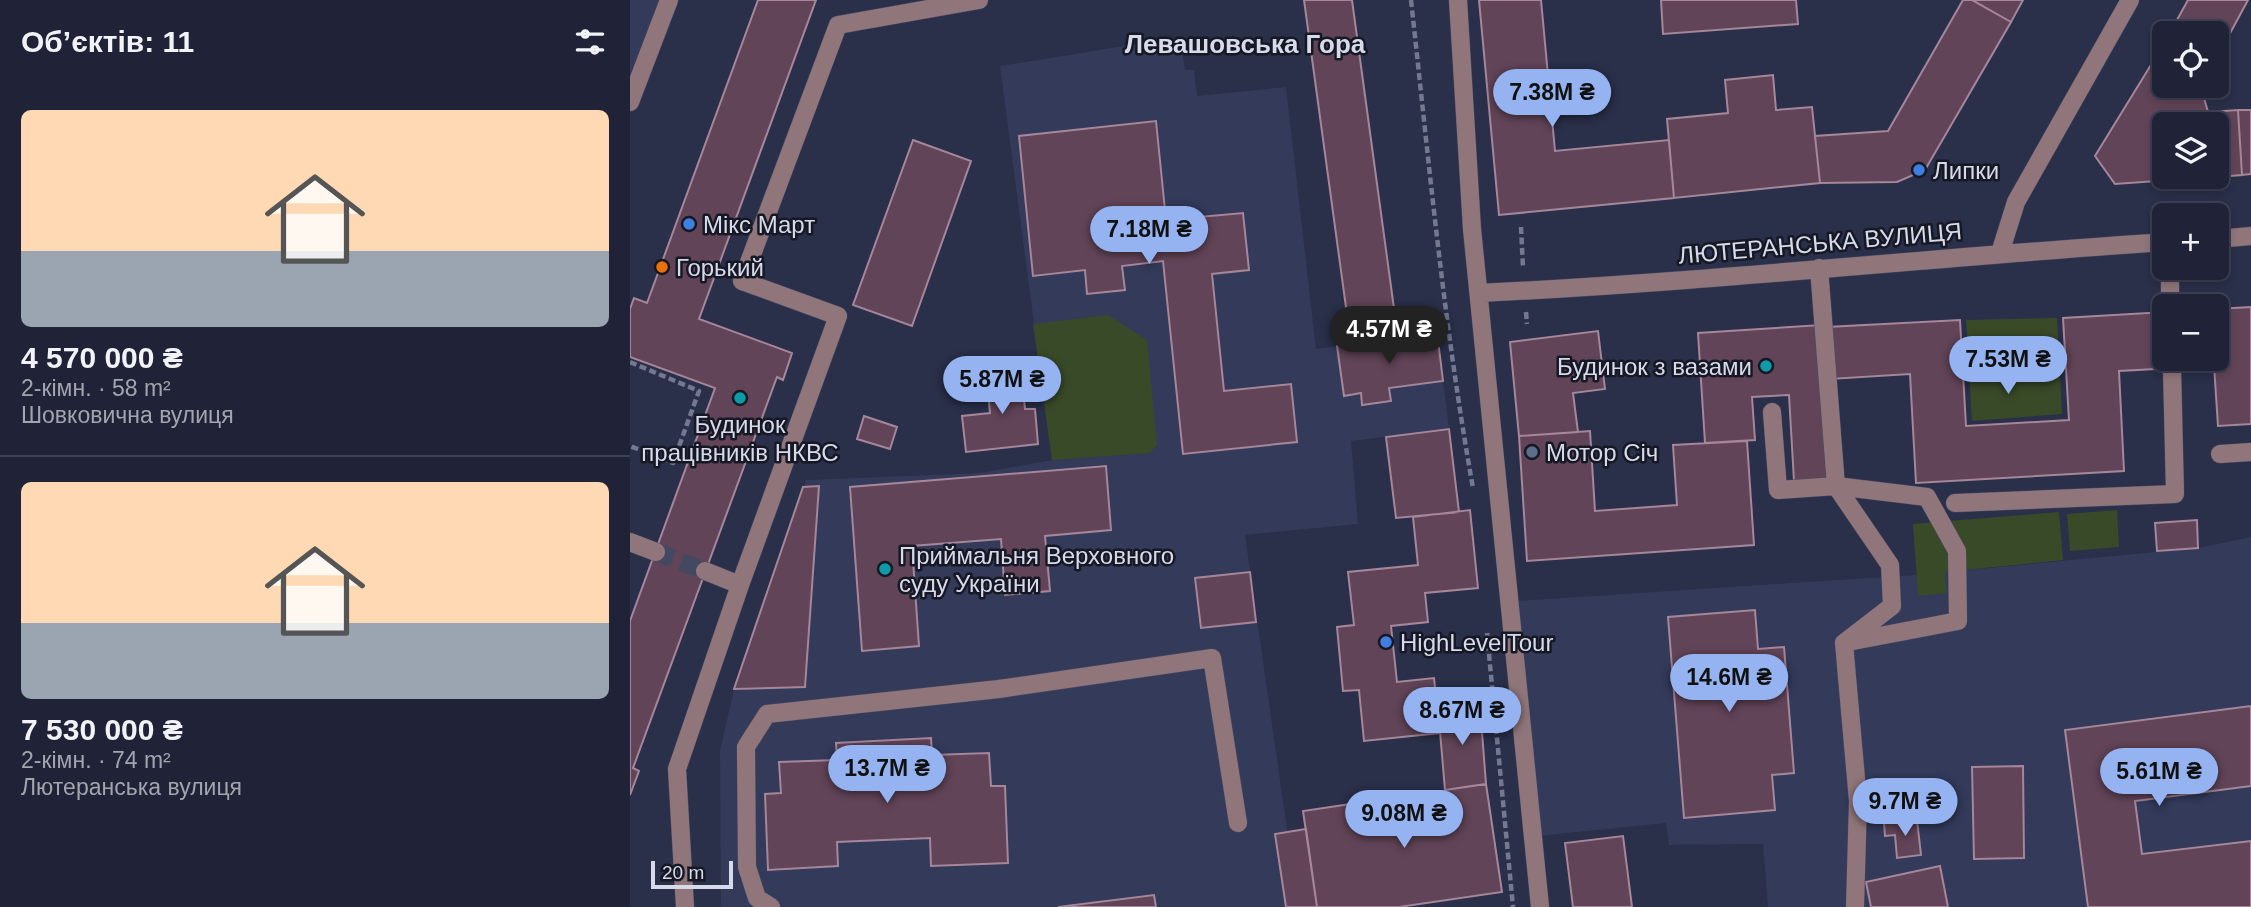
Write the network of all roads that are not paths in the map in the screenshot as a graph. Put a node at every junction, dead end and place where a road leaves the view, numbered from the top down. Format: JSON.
{"nodes":[{"id":1,"x":669,"y":0,"type":"edge"},
{"id":2,"x":979,"y":0,"type":"edge"},
{"id":3,"x":1458,"y":0,"type":"edge"},
{"id":4,"x":2130,"y":0,"type":"edge"},
{"id":5,"x":630,"y":103,"type":"edge"},
{"id":6,"x":2251,"y":236,"type":"edge"},
{"id":7,"x":2229,"y":238,"type":"edge"},
{"id":8,"x":2152,"y":243,"type":"edge"},
{"id":9,"x":2000,"y":253,"type":"junction"},
{"id":10,"x":1819,"y":268,"type":"junction"},
{"id":11,"x":1479,"y":293,"type":"junction"},
{"id":12,"x":2172,"y":371,"type":"edge"},
{"id":13,"x":1772,"y":412,"type":"dead end"},
{"id":14,"x":2251,"y":452,"type":"edge"},
{"id":15,"x":2220,"y":454,"type":"dead end"},
{"id":16,"x":1836,"y":486,"type":"junction"},
{"id":17,"x":1955,"y":503,"type":"dead end"},
{"id":18,"x":630,"y":542,"type":"edge"},
{"id":19,"x":656,"y":552,"type":"tunnel mouth"},
{"id":20,"x":705,"y":571,"type":"tunnel mouth"},
{"id":21,"x":740,"y":584,"type":"junction"},
{"id":22,"x":1844,"y":643,"type":"junction"},
{"id":23,"x":1238,"y":823,"type":"dead end"},
{"id":24,"x":685,"y":907,"type":"edge"},
{"id":25,"x":771,"y":907,"type":"edge"},
{"id":26,"x":1540,"y":907,"type":"edge"},
{"id":27,"x":1855,"y":907,"type":"edge"}],
"edges":[{"from":1,"to":5,"type":"street"},
{"from":2,"to":21,"type":"street"},
{"from":3,"to":11,"type":"street"},
{"from":4,"to":9,"type":"street"},
{"from":6,"to":7,"type":"street"},
{"from":8,"to":9,"type":"street","name":"ЛЮТЕРАНСЬКА ВУЛИЦЯ"},
{"from":9,"to":10,"type":"street","name":"ЛЮТЕРАНСЬКА ВУЛИЦЯ"},
{"from":10,"to":11,"type":"street","name":"ЛЮТЕРАНСЬКА ВУЛИЦЯ"},
{"from":10,"to":16,"type":"street"},
{"from":11,"to":26,"type":"street"},
{"from":12,"to":17,"type":"street"},
{"from":13,"to":16,"type":"street"},
{"from":14,"to":15,"type":"street"},
{"from":16,"to":22,"type":"street"},
{"from":16,"to":22,"type":"street"},
{"from":18,"to":19,"type":"street"},
{"from":20,"to":21,"type":"street"},
{"from":21,"to":24,"type":"street"},
{"from":22,"to":27,"type":"street"},
{"from":23,"to":25,"type":"street"}]}
